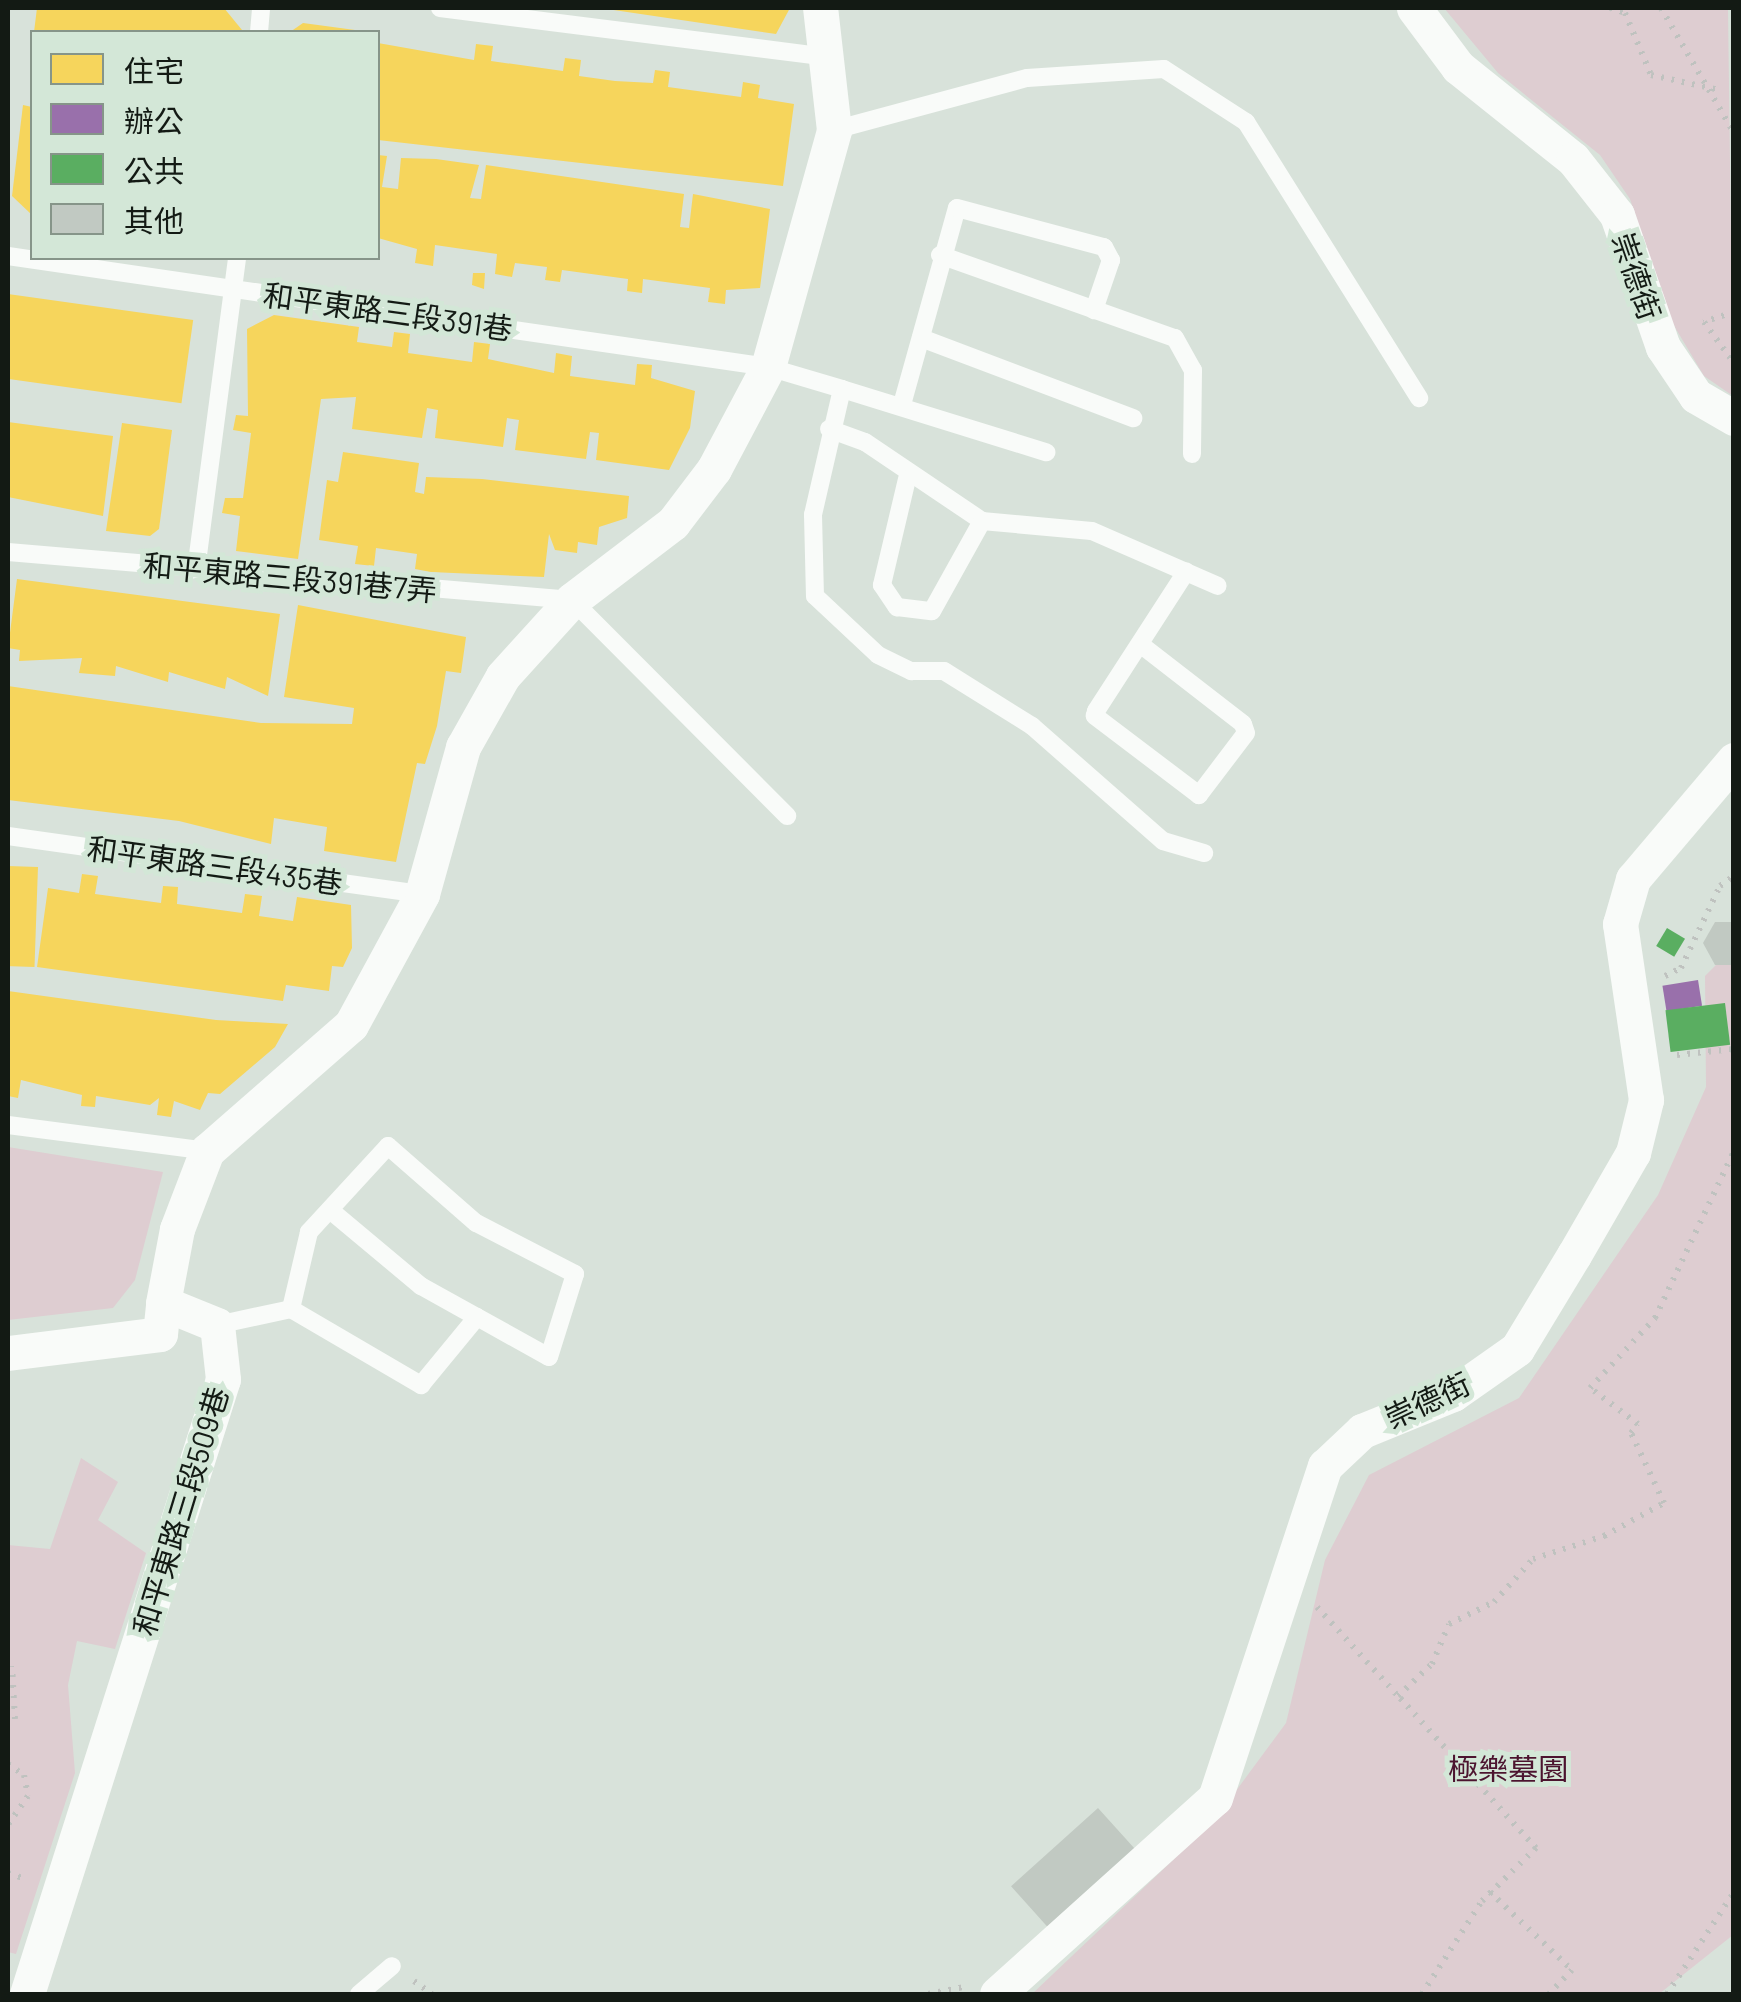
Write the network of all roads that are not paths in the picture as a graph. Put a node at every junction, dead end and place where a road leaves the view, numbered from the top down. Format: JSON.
{"nodes":[{"id":1,"x":440,"y":8,"type":"edge"},
{"id":2,"x":820,"y":8,"type":"edge"},
{"id":3,"x":1414,"y":8,"type":"edge"},
{"id":4,"x":821,"y":56,"type":"junction"},
{"id":5,"x":834,"y":130,"type":"junction"},
{"id":6,"x":940,"y":254,"type":"junction"},
{"id":7,"x":36,"y":260,"type":"edge"},
{"id":8,"x":237,"y":260,"type":"edge"},
{"id":9,"x":234,"y":288,"type":"junction"},
{"id":10,"x":1094,"y":310,"type":"junction"},
{"id":11,"x":921,"y":338,"type":"junction"},
{"id":12,"x":768,"y":367,"type":"junction"},
{"id":13,"x":842,"y":389,"type":"junction"},
{"id":14,"x":1419,"y":398,"type":"dead end"},
{"id":15,"x":904,"y":401,"type":"junction"},
{"id":16,"x":1132,"y":418,"type":"dead end"},
{"id":17,"x":1734,"y":418,"type":"edge"},
{"id":18,"x":829,"y":429,"type":"junction"},
{"id":19,"x":1046,"y":452,"type":"dead end"},
{"id":20,"x":1192,"y":454,"type":"dead end"},
{"id":21,"x":907,"y":479,"type":"junction"},
{"id":22,"x":982,"y":521,"type":"junction"},
{"id":23,"x":8,"y":552,"type":"edge"},
{"id":24,"x":196,"y":570,"type":"junction"},
{"id":25,"x":1186,"y":572,"type":"junction"},
{"id":26,"x":1218,"y":586,"type":"dead end"},
{"id":27,"x":572,"y":600,"type":"junction"},
{"id":28,"x":1140,"y":644,"type":"junction"},
{"id":29,"x":1734,"y":760,"type":"edge"},
{"id":30,"x":787,"y":816,"type":"dead end"},
{"id":31,"x":8,"y":836,"type":"edge"},
{"id":32,"x":1204,"y":854,"type":"dead end"},
{"id":33,"x":422,"y":894,"type":"junction"},
{"id":34,"x":8,"y":1125,"type":"edge"},
{"id":35,"x":207,"y":1151,"type":"junction"},
{"id":36,"x":330,"y":1210,"type":"junction"},
{"id":37,"x":162,"y":1303,"type":"junction"},
{"id":38,"x":291,"y":1309,"type":"junction"},
{"id":39,"x":478,"y":1318,"type":"junction"},
{"id":40,"x":216,"y":1325,"type":"junction"},
{"id":41,"x":8,"y":1353,"type":"edge"},
{"id":42,"x":392,"y":1966,"type":"dead end"},
{"id":43,"x":27,"y":1994,"type":"edge"},
{"id":44,"x":359,"y":1994,"type":"edge"},
{"id":45,"x":996,"y":1994,"type":"edge"}],
"edges":[{"from":1,"to":4,"type":"lane"},
{"from":2,"to":4,"type":"street"},
{"from":3,"to":17,"type":"street","name":"崇德街"},
{"from":4,"to":5,"type":"street"},
{"from":5,"to":12,"type":"street"},
{"from":5,"to":14,"type":"lane"},
{"from":6,"to":10,"type":"lane"},
{"from":6,"to":10,"type":"lane"},
{"from":6,"to":11,"type":"lane"},
{"from":7,"to":9,"type":"lane","name":"和平東路三段391巷"},
{"from":8,"to":9,"type":"lane"},
{"from":9,"to":12,"type":"lane","name":"和平東路三段391巷"},
{"from":9,"to":24,"type":"lane"},
{"from":10,"to":20,"type":"lane"},
{"from":11,"to":15,"type":"lane"},
{"from":11,"to":16,"type":"lane"},
{"from":12,"to":13,"type":"lane","name":"和平東路三段391巷"},
{"from":12,"to":27,"type":"street"},
{"from":13,"to":15,"type":"lane","name":"和平東路三段391巷"},
{"from":13,"to":18,"type":"lane"},
{"from":15,"to":19,"type":"lane","name":"和平東路三段391巷"},
{"from":18,"to":21,"type":"lane"},
{"from":18,"to":32,"type":"lane"},
{"from":21,"to":22,"type":"lane"},
{"from":21,"to":22,"type":"lane"},
{"from":22,"to":25,"type":"lane"},
{"from":23,"to":24,"type":"lane","name":"和平東路三段391巷7弄"},
{"from":24,"to":27,"type":"lane","name":"和平東路三段391巷7弄"},
{"from":25,"to":26,"type":"lane"},
{"from":25,"to":28,"type":"lane"},
{"from":27,"to":30,"type":"lane"},
{"from":27,"to":33,"type":"street"},
{"from":28,"to":28,"type":"lane"},
{"from":29,"to":45,"type":"street","name":"崇德街"},
{"from":31,"to":33,"type":"lane","name":"和平東路三段435巷"},
{"from":33,"to":35,"type":"street"},
{"from":34,"to":35,"type":"lane"},
{"from":35,"to":37,"type":"street"},
{"from":36,"to":38,"type":"lane"},
{"from":36,"to":39,"type":"lane"},
{"from":36,"to":39,"type":"lane"},
{"from":37,"to":40,"type":"street"},
{"from":37,"to":41,"type":"street"},
{"from":38,"to":39,"type":"lane"},
{"from":38,"to":40,"type":"lane"},
{"from":40,"to":43,"type":"street","name":"和平東路三段509巷"},
{"from":42,"to":44,"type":"lane"}]}
